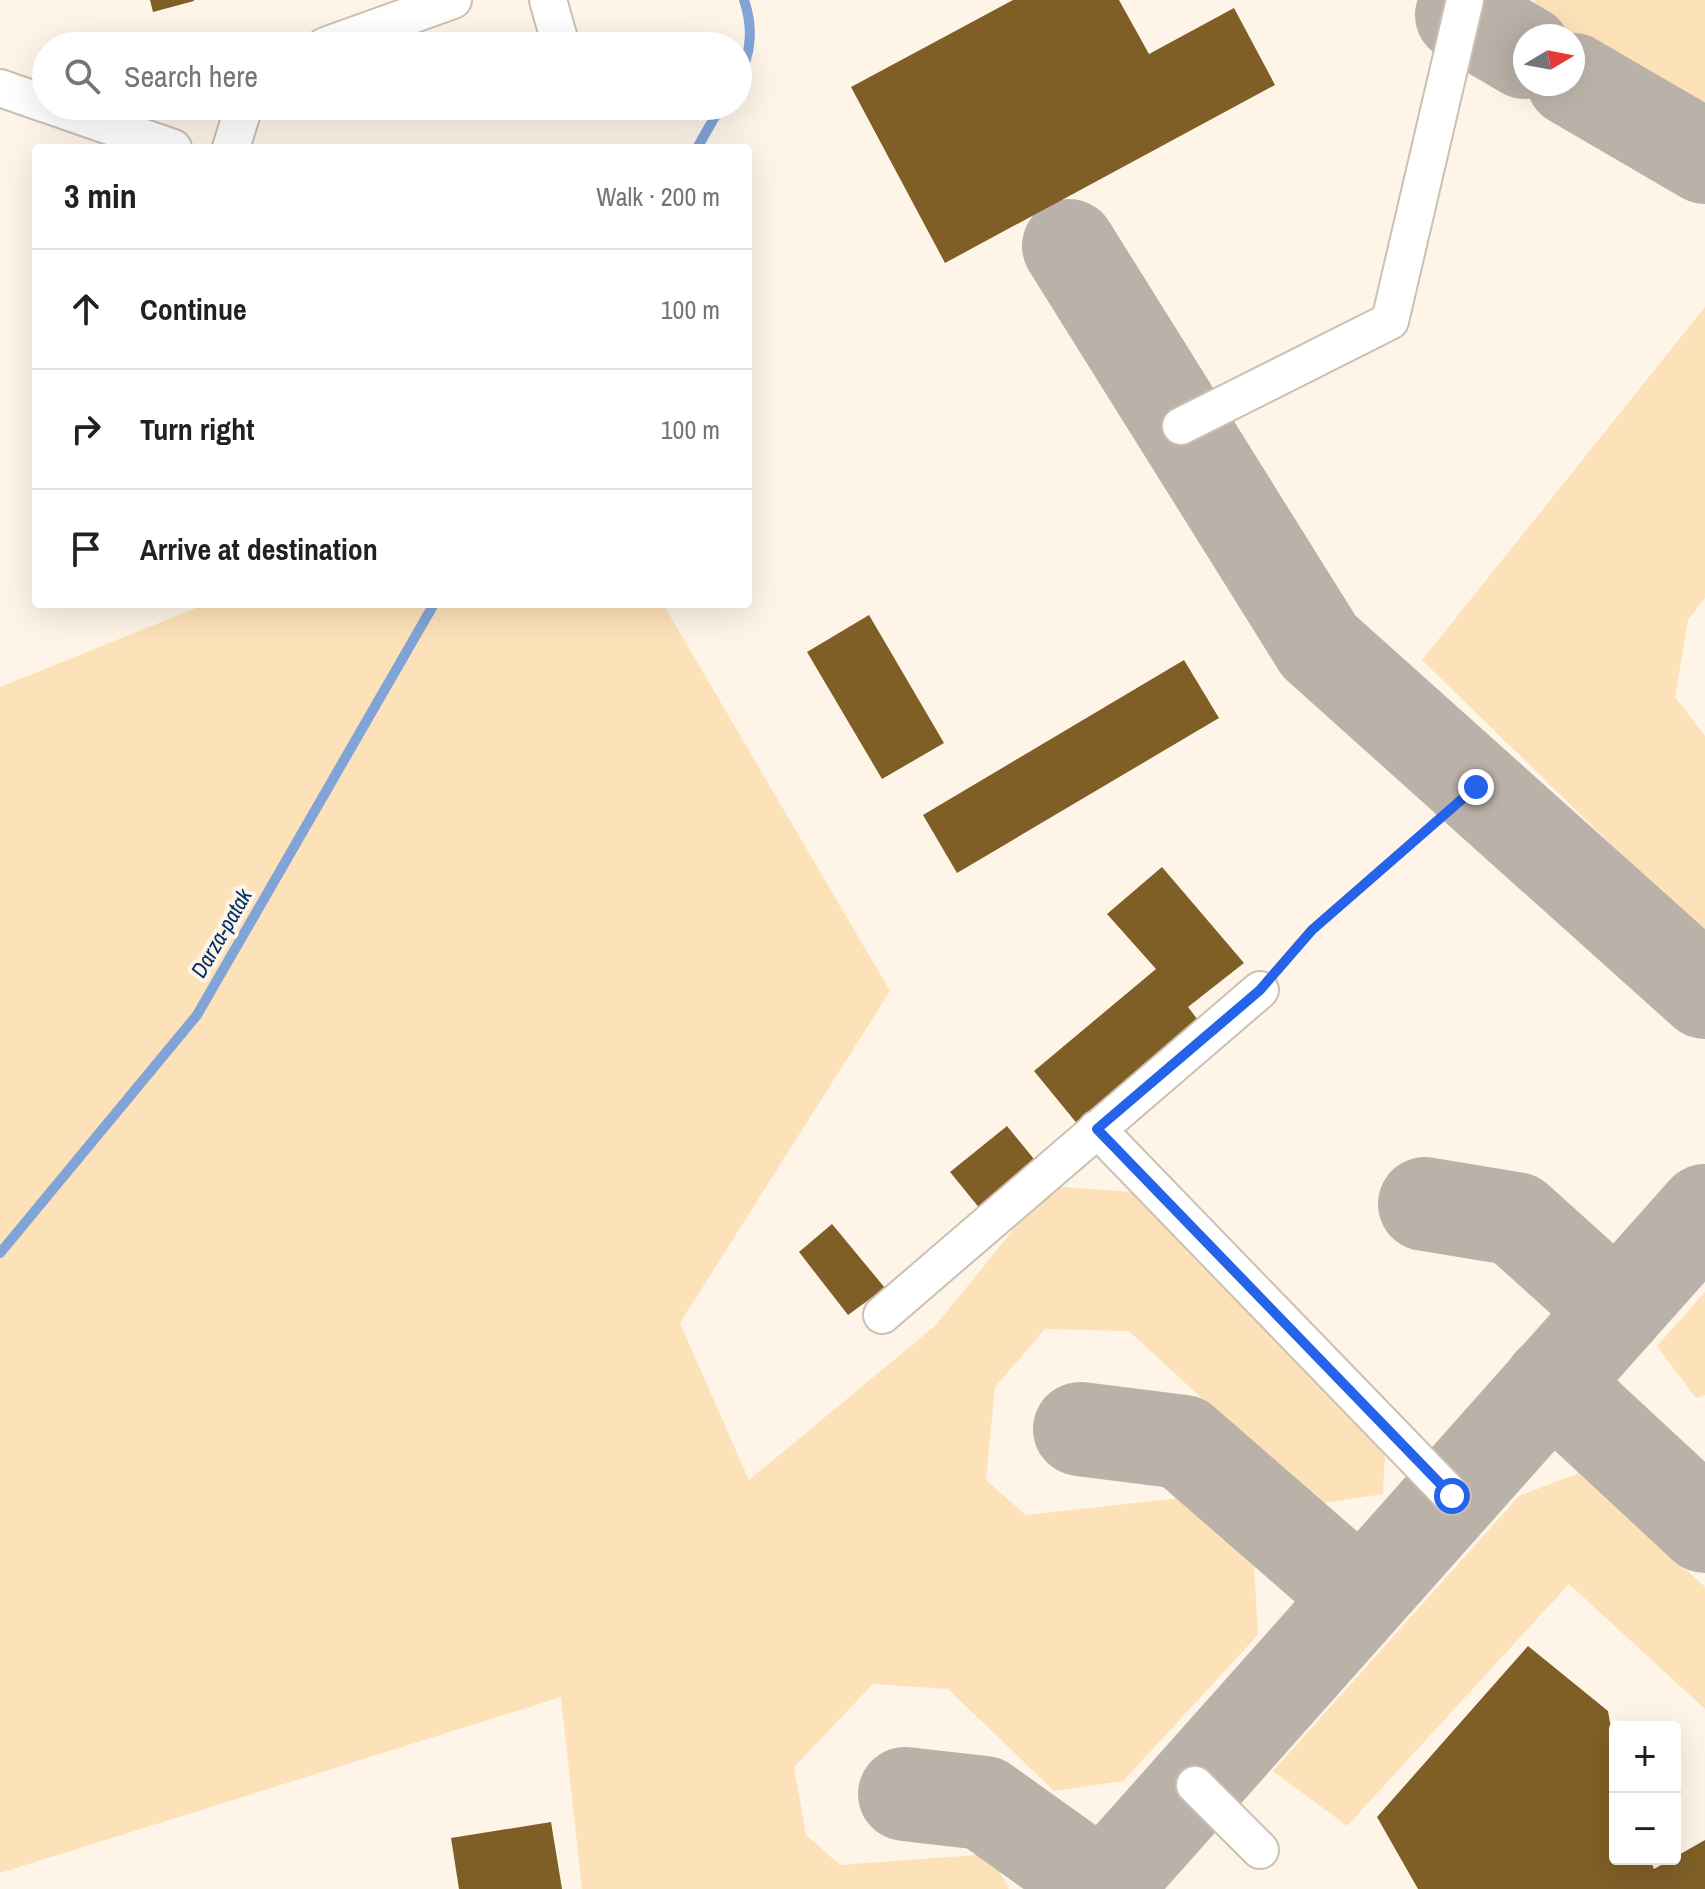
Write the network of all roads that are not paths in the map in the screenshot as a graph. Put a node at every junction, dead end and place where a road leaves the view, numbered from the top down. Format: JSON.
{"nodes":[{"id":1,"x":453,"y":0,"type":"edge"},
{"id":2,"x":548,"y":0,"type":"edge"},
{"id":3,"x":1465,"y":0,"type":"edge"},
{"id":4,"x":364,"y":32,"type":"edge"},
{"id":5,"x":557,"y":32,"type":"edge"},
{"id":6,"x":0,"y":88,"type":"edge"},
{"id":7,"x":32,"y":99,"type":"edge"},
{"id":8,"x":92,"y":120,"type":"edge"},
{"id":9,"x":240,"y":120,"type":"edge"},
{"id":10,"x":161,"y":144,"type":"edge"},
{"id":11,"x":232,"y":144,"type":"edge"},
{"id":12,"x":1181,"y":426,"type":"dead end"},
{"id":13,"x":1260,"y":990,"type":"road end"},
{"id":14,"x":1097,"y":1129,"type":"junction"},
{"id":15,"x":882,"y":1315,"type":"dead end"},
{"id":16,"x":1452,"y":1496,"type":"dead end"},
{"id":17,"x":1195,"y":1785,"type":"dead end"},
{"id":18,"x":1260,"y":1850,"type":"dead end"}],
"edges":[{"from":1,"to":4,"type":"lane"},
{"from":2,"to":5,"type":"lane"},
{"from":3,"to":12,"type":"lane"},
{"from":6,"to":7,"type":"lane"},
{"from":8,"to":10,"type":"lane"},
{"from":9,"to":11,"type":"lane"},
{"from":13,"to":14,"type":"lane"},
{"from":14,"to":15,"type":"lane"},
{"from":14,"to":16,"type":"lane"},
{"from":17,"to":18,"type":"lane"}]}
